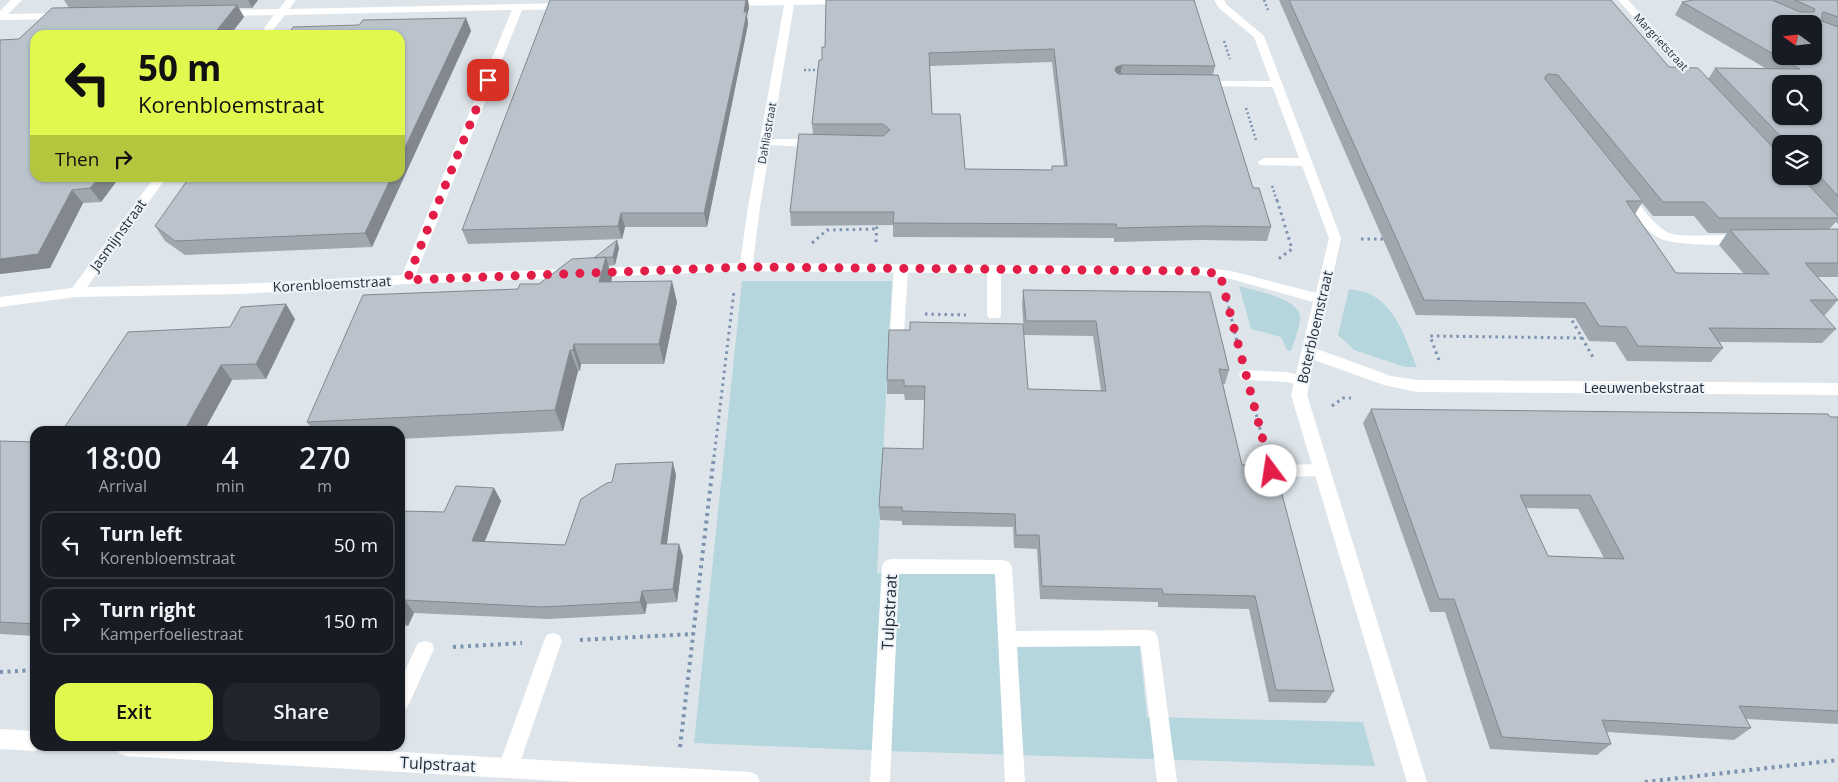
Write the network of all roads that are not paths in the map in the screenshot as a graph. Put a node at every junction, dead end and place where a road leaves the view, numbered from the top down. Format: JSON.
{"nodes":[{"id":1,"x":18,"y":0,"type":"edge"},
{"id":2,"x":291,"y":0,"type":"edge"},
{"id":3,"x":887,"y":0,"type":"edge"},
{"id":4,"x":1623,"y":0,"type":"edge"},
{"id":5,"x":790,"y":1,"type":"edge"},
{"id":6,"x":720,"y":3,"type":"edge"},
{"id":7,"x":451,"y":4,"type":"edge"},
{"id":8,"x":1221,"y":4,"type":"edge"},
{"id":9,"x":578,"y":6,"type":"edge"},
{"id":10,"x":518,"y":7,"type":"junction"},
{"id":11,"x":281,"y":12,"type":"junction"},
{"id":12,"x":213,"y":13,"type":"edge"},
{"id":13,"x":0,"y":16,"type":"edge"},
{"id":14,"x":78,"y":16,"type":"edge"},
{"id":15,"x":268,"y":30,"type":"edge"},
{"id":16,"x":1189,"y":84,"type":"edge"},
{"id":17,"x":1277,"y":84,"type":"junction"},
{"id":18,"x":1709,"y":93,"type":"edge"},
{"id":19,"x":765,"y":143,"type":"junction"},
{"id":20,"x":834,"y":143,"type":"edge"},
{"id":21,"x":1264,"y":162,"type":"road end"},
{"id":22,"x":1307,"y":162,"type":"junction"},
{"id":23,"x":157,"y":182,"type":"edge"},
{"id":24,"x":1617,"y":182,"type":"edge"},
{"id":25,"x":1752,"y":239,"type":"edge"},
{"id":26,"x":746,"y":267,"type":"junction"},
{"id":27,"x":901,"y":268,"type":"junction"},
{"id":28,"x":994,"y":269,"type":"junction"},
{"id":29,"x":407,"y":280,"type":"junction"},
{"id":30,"x":76,"y":292,"type":"junction"},
{"id":31,"x":1320,"y":299,"type":"junction"},
{"id":32,"x":0,"y":302,"type":"edge"},
{"id":33,"x":994,"y":315,"type":"road end"},
{"id":34,"x":898,"y":333,"type":"edge"},
{"id":35,"x":1309,"y":352,"type":"junction"},
{"id":36,"x":1246,"y":375,"type":"road end"},
{"id":37,"x":1303,"y":381,"type":"junction"},
{"id":38,"x":1838,"y":390,"type":"edge"},
{"id":39,"x":1322,"y":470,"type":"junction"},
{"id":40,"x":1271,"y":471,"type":"edge"},
{"id":41,"x":1007,"y":639,"type":"junction"},
{"id":42,"x":553,"y":642,"type":"dead end"},
{"id":43,"x":425,"y":648,"type":"dead end"},
{"id":44,"x":405,"y":691,"type":"edge"},
{"id":45,"x":0,"y":739,"type":"edge"},
{"id":46,"x":30,"y":741,"type":"edge"},
{"id":47,"x":298,"y":751,"type":"edge"},
{"id":48,"x":376,"y":753,"type":"edge"},
{"id":49,"x":508,"y":768,"type":"junction"},
{"id":50,"x":750,"y":782,"type":"edge"},
{"id":51,"x":880,"y":782,"type":"edge"},
{"id":52,"x":1015,"y":782,"type":"edge"},
{"id":53,"x":1167,"y":782,"type":"edge"},
{"id":54,"x":1417,"y":782,"type":"edge"}],
"edges":[{"from":1,"to":13,"type":"street"},
{"from":2,"to":11,"type":"street"},
{"from":3,"to":5,"type":"street"},
{"from":4,"to":18,"type":"street","name":"Margrietstraat"},
{"from":5,"to":6,"type":"street"},
{"from":5,"to":19,"type":"street","name":"Dahliastraat"},
{"from":7,"to":10,"type":"street"},
{"from":7,"to":11,"type":"street"},
{"from":8,"to":17,"type":"street"},
{"from":9,"to":10,"type":"street"},
{"from":10,"to":29,"type":"street"},
{"from":11,"to":12,"type":"street"},
{"from":11,"to":15,"type":"street"},
{"from":13,"to":14,"type":"street"},
{"from":16,"to":17,"type":"street"},
{"from":17,"to":22,"type":"street"},
{"from":19,"to":20,"type":"street"},
{"from":19,"to":26,"type":"street","name":"Dahliastraat"},
{"from":21,"to":22,"type":"street"},
{"from":22,"to":31,"type":"street","name":"Boterbloemstraat"},
{"from":23,"to":30,"type":"street","name":"Jasmijnstraat"},
{"from":24,"to":25,"type":"street"},
{"from":26,"to":27,"type":"street","name":"Korenbloemstraat"},
{"from":26,"to":29,"type":"street","name":"Korenbloemstraat"},
{"from":27,"to":28,"type":"street","name":"Korenbloemstraat"},
{"from":27,"to":34,"type":"street"},
{"from":28,"to":31,"type":"street","name":"Korenbloemstraat"},
{"from":28,"to":33,"type":"street"},
{"from":29,"to":30,"type":"street","name":"Korenbloemstraat"},
{"from":30,"to":32,"type":"street","name":"Korenbloemstraat"},
{"from":31,"to":35,"type":"street","name":"Boterbloemstraat"},
{"from":35,"to":37,"type":"street","name":"Boterbloemstraat"},
{"from":35,"to":38,"type":"street","name":"Leeuwenbekstraat"},
{"from":36,"to":37,"type":"street"},
{"from":37,"to":39,"type":"street","name":"Boterbloemstraat"},
{"from":39,"to":40,"type":"street"},
{"from":39,"to":54,"type":"street","name":"Boterbloemstraat"},
{"from":41,"to":51,"type":"street","name":"Tulpstraat"},
{"from":41,"to":52,"type":"street","name":"Tulpstraat"},
{"from":41,"to":53,"type":"street"},
{"from":42,"to":49,"type":"street"},
{"from":43,"to":44,"type":"street"},
{"from":45,"to":46,"type":"street"},
{"from":47,"to":48,"type":"street","name":"Tulpstraat"},
{"from":48,"to":49,"type":"street","name":"Tulpstraat"},
{"from":49,"to":50,"type":"street","name":"Tulpstraat"}]}
